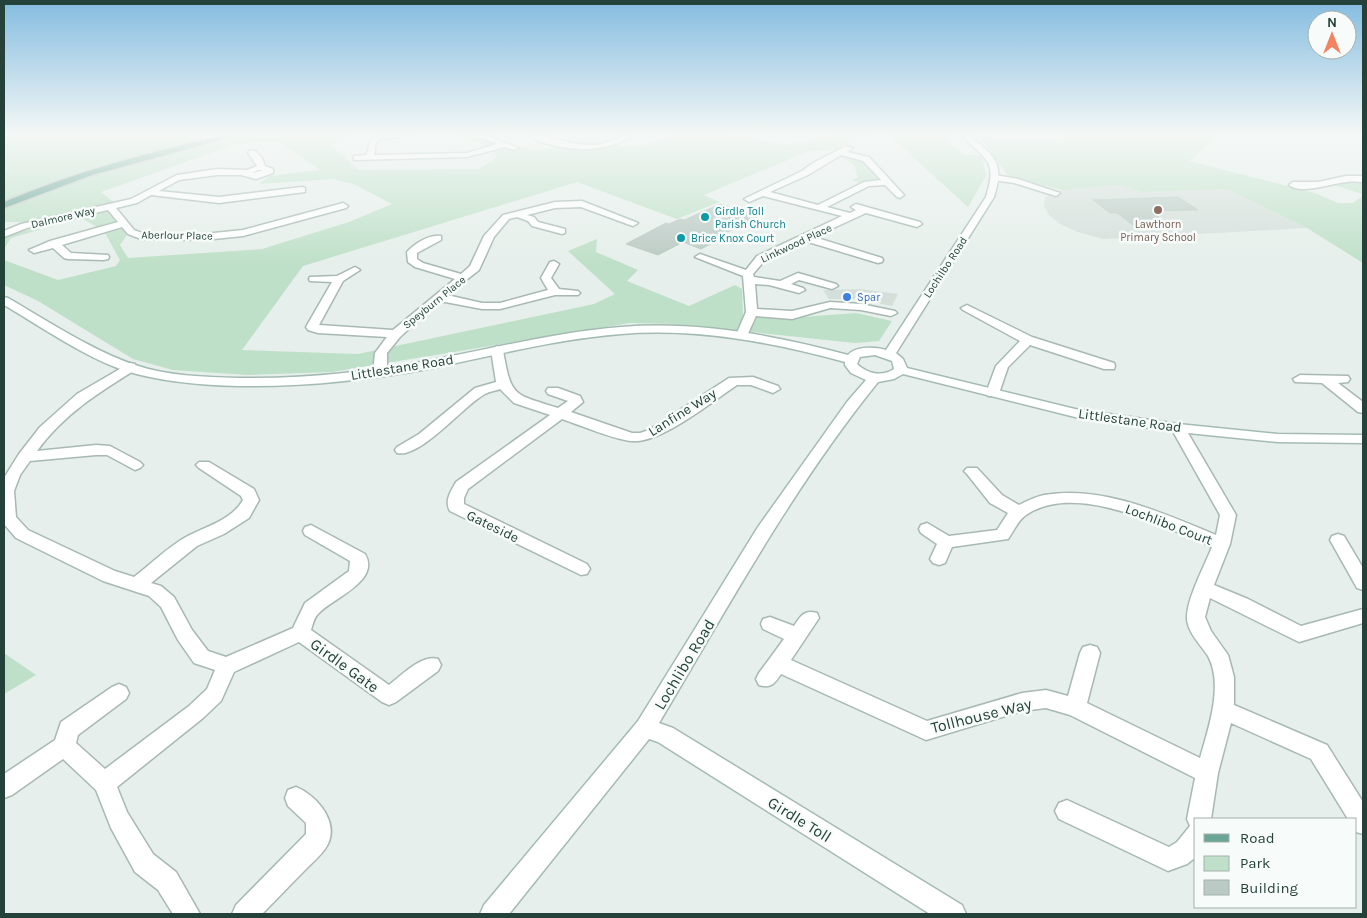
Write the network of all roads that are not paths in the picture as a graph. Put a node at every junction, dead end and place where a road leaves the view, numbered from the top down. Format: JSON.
{"nodes":[{"id":1,"x":77,"y":178,"type":"edge"},
{"id":2,"x":178,"y":178,"type":"edge"},
{"id":3,"x":792,"y":178,"type":"edge"},
{"id":4,"x":882,"y":178,"type":"edge"},
{"id":5,"x":996,"y":178,"type":"joint"},
{"id":6,"x":1363,"y":179,"type":"edge"},
{"id":7,"x":886,"y":182,"type":"junction"},
{"id":8,"x":1293,"y":185,"type":"dead end"},
{"id":9,"x":302,"y":190,"type":"dead end"},
{"id":10,"x":152,"y":193,"type":"junction"},
{"id":11,"x":762,"y":193,"type":"junction"},
{"id":12,"x":1056,"y":193,"type":"dead end"},
{"id":13,"x":900,"y":195,"type":"dead end"},
{"id":14,"x":750,"y":199,"type":"dead end"},
{"id":15,"x":4,"y":205,"type":"edge"},
{"id":16,"x":110,"y":206,"type":"junction"},
{"id":17,"x":343,"y":206,"type":"dead end"},
{"id":18,"x":820,"y":207,"type":"junction"},
{"id":19,"x":852,"y":211,"type":"junction"},
{"id":20,"x":517,"y":214,"type":"junction"},
{"id":21,"x":124,"y":223,"type":"junction"},
{"id":22,"x":633,"y":223,"type":"dead end"},
{"id":23,"x":917,"y":224,"type":"dead end"},
{"id":24,"x":24,"y":226,"type":"junction"},
{"id":25,"x":4,"y":227,"type":"edge"},
{"id":26,"x":563,"y":233,"type":"dead end"},
{"id":27,"x":4,"y":234,"type":"edge"},
{"id":28,"x":437,"y":238,"type":"dead end"},
{"id":29,"x":806,"y":238,"type":"junction"},
{"id":30,"x":54,"y":244,"type":"junction"},
{"id":31,"x":34,"y":250,"type":"dead end"},
{"id":32,"x":104,"y":257,"type":"dead end"},
{"id":33,"x":700,"y":258,"type":"dead end"},
{"id":34,"x":878,"y":260,"type":"dead end"},
{"id":35,"x":554,"y":264,"type":"dead end"},
{"id":36,"x":355,"y":270,"type":"dead end"},
{"id":37,"x":748,"y":277,"type":"junction"},
{"id":38,"x":464,"y":278,"type":"junction"},
{"id":39,"x":314,"y":279,"type":"dead end"},
{"id":40,"x":340,"y":279,"type":"junction"},
{"id":41,"x":782,"y":284,"type":"junction"},
{"id":42,"x":832,"y":286,"type":"dead end"},
{"id":43,"x":799,"y":290,"type":"dead end"},
{"id":44,"x":555,"y":292,"type":"junction"},
{"id":45,"x":574,"y":293,"type":"dead end"},
{"id":46,"x":438,"y":297,"type":"junction"},
{"id":47,"x":4,"y":300,"type":"edge"},
{"id":48,"x":967,"y":308,"type":"dead end"},
{"id":49,"x":752,"y":312,"type":"junction"},
{"id":50,"x":891,"y":312,"type":"dead end"},
{"id":51,"x":396,"y":334,"type":"junction"},
{"id":52,"x":742,"y":335,"type":"junction"},
{"id":53,"x":1028,"y":340,"type":"junction"},
{"id":54,"x":497,"y":350,"type":"junction"},
{"id":55,"x":889,"y":354,"type":"junction"},
{"id":56,"x":853,"y":357,"type":"junction"},
{"id":57,"x":1109,"y":366,"type":"dead end"},
{"id":58,"x":130,"y":368,"type":"junction"},
{"id":59,"x":901,"y":370,"type":"junction"},
{"id":60,"x":380,"y":374,"type":"junction"},
{"id":61,"x":861,"y":374,"type":"junction"},
{"id":62,"x":875,"y":378,"type":"junction"},
{"id":63,"x":1300,"y":379,"type":"dead end"},
{"id":64,"x":1325,"y":379,"type":"junction"},
{"id":65,"x":1343,"y":379,"type":"dead end"},
{"id":66,"x":503,"y":384,"type":"junction"},
{"id":67,"x":773,"y":389,"type":"dead end"},
{"id":68,"x":553,"y":391,"type":"dead end"},
{"id":69,"x":993,"y":393,"type":"junction"},
{"id":70,"x":856,"y":400,"type":"junction"},
{"id":71,"x":1363,"y":410,"type":"edge"},
{"id":72,"x":561,"y":413,"type":"junction"},
{"id":73,"x":1178,"y":428,"type":"junction"},
{"id":74,"x":1363,"y":439,"type":"edge"},
{"id":75,"x":402,"y":450,"type":"dead end"},
{"id":76,"x":24,"y":457,"type":"junction"},
{"id":77,"x":135,"y":464,"type":"dead end"},
{"id":78,"x":204,"y":465,"type":"dead end"},
{"id":79,"x":972,"y":471,"type":"dead end"},
{"id":80,"x":1018,"y":512,"type":"junction"},
{"id":81,"x":6,"y":519,"type":"edge"},
{"id":82,"x":927,"y":529,"type":"dead end"},
{"id":83,"x":311,"y":531,"type":"dead end"},
{"id":84,"x":1338,"y":540,"type":"dead end"},
{"id":85,"x":946,"y":542,"type":"junction"},
{"id":86,"x":1222,"y":544,"type":"junction"},
{"id":87,"x":939,"y":559,"type":"dead end"},
{"id":88,"x":581,"y":569,"type":"dead end"},
{"id":89,"x":1363,"y":583,"type":"edge"},
{"id":90,"x":138,"y":584,"type":"junction"},
{"id":91,"x":1204,"y":588,"type":"junction"},
{"id":92,"x":1363,"y":616,"type":"edge"},
{"id":93,"x":810,"y":618,"type":"dead end"},
{"id":94,"x":770,"y":624,"type":"dead end"},
{"id":95,"x":300,"y":633,"type":"junction"},
{"id":96,"x":797,"y":636,"type":"junction"},
{"id":97,"x":1090,"y":653,"type":"dead end"},
{"id":98,"x":431,"y":665,"type":"dead end"},
{"id":99,"x":227,"y":666,"type":"junction"},
{"id":100,"x":119,"y":693,"type":"dead end"},
{"id":101,"x":1075,"y":707,"type":"junction"},
{"id":102,"x":1224,"y":710,"type":"junction"},
{"id":103,"x":645,"y":728,"type":"junction"},
{"id":104,"x":64,"y":746,"type":"junction"},
{"id":105,"x":1207,"y":773,"type":"junction"},
{"id":106,"x":104,"y":783,"type":"junction"},
{"id":107,"x":4,"y":787,"type":"edge"},
{"id":108,"x":296,"y":798,"type":"dead end"},
{"id":109,"x":1067,"y":811,"type":"dead end"},
{"id":110,"x":1199,"y":818,"type":"edge"},
{"id":111,"x":1363,"y":823,"type":"edge"},
{"id":112,"x":1194,"y":838,"type":"edge"},
{"id":113,"x":187,"y":914,"type":"edge"},
{"id":114,"x":245,"y":914,"type":"edge"},
{"id":115,"x":494,"y":914,"type":"edge"},
{"id":116,"x":953,"y":914,"type":"edge"}],
"edges":[{"from":1,"to":15,"type":"main road"},
{"from":2,"to":10,"type":"street","name":"Dalmore Way"},
{"from":3,"to":11,"type":"street"},
{"from":4,"to":7,"type":"street"},
{"from":5,"to":12,"type":"street"},
{"from":5,"to":55,"type":"street","name":"Lochilbo Road"},
{"from":6,"to":8,"type":"street"},
{"from":7,"to":13,"type":"street"},
{"from":7,"to":18,"type":"street","name":"Linkwood Place"},
{"from":9,"to":10,"type":"street"},
{"from":10,"to":16,"type":"street","name":"Dalmore Way"},
{"from":11,"to":14,"type":"street"},
{"from":11,"to":18,"type":"street","name":"Linkwood Place"},
{"from":16,"to":21,"type":"street","name":"Aberlour Place"},
{"from":16,"to":24,"type":"street","name":"Dalmore Way"},
{"from":17,"to":21,"type":"street","name":"Aberlour Place"},
{"from":18,"to":19,"type":"street","name":"Linkwood Place"},
{"from":19,"to":23,"type":"street","name":"Linkwood Place"},
{"from":19,"to":29,"type":"street","name":"Linkwood Place"},
{"from":20,"to":22,"type":"street","name":"Speyburn Place"},
{"from":20,"to":26,"type":"street"},
{"from":20,"to":38,"type":"street","name":"Speyburn Place"},
{"from":21,"to":30,"type":"street"},
{"from":24,"to":25,"type":"street","name":"Dalmore Way"},
{"from":24,"to":27,"type":"street","name":"Dalmore Way"},
{"from":28,"to":38,"type":"street"},
{"from":29,"to":34,"type":"street"},
{"from":29,"to":37,"type":"street","name":"Linkwood Place"},
{"from":30,"to":31,"type":"street"},
{"from":30,"to":32,"type":"street"},
{"from":33,"to":37,"type":"street"},
{"from":35,"to":44,"type":"street"},
{"from":36,"to":40,"type":"street"},
{"from":37,"to":41,"type":"street"},
{"from":37,"to":49,"type":"street"},
{"from":38,"to":46,"type":"street","name":"Speyburn Place"},
{"from":39,"to":40,"type":"street"},
{"from":40,"to":51,"type":"street"},
{"from":41,"to":42,"type":"street"},
{"from":41,"to":43,"type":"street"},
{"from":44,"to":45,"type":"street"},
{"from":44,"to":46,"type":"street"},
{"from":46,"to":51,"type":"street","name":"Speyburn Place"},
{"from":47,"to":58,"type":"street","name":"Littlestane Road"},
{"from":48,"to":53,"type":"street"},
{"from":49,"to":50,"type":"street"},
{"from":49,"to":52,"type":"street"},
{"from":51,"to":60,"type":"street","name":"Speyburn Place"},
{"from":52,"to":54,"type":"street","name":"Littlestane Road"},
{"from":52,"to":56,"type":"street","name":"Littlestane Road"},
{"from":53,"to":57,"type":"street"},
{"from":53,"to":69,"type":"street"},
{"from":54,"to":60,"type":"street","name":"Littlestane Road"},
{"from":54,"to":66,"type":"street"},
{"from":55,"to":56,"type":"street"},
{"from":55,"to":59,"type":"street"},
{"from":56,"to":61,"type":"street"},
{"from":58,"to":60,"type":"street","name":"Littlestane Road"},
{"from":58,"to":76,"type":"street"},
{"from":59,"to":62,"type":"street"},
{"from":59,"to":69,"type":"street","name":"Littlestane Road"},
{"from":61,"to":62,"type":"street"},
{"from":61,"to":70,"type":"street"},
{"from":62,"to":70,"type":"street","name":"Lochlibo Road"},
{"from":63,"to":64,"type":"street"},
{"from":64,"to":65,"type":"street"},
{"from":64,"to":71,"type":"street"},
{"from":66,"to":72,"type":"street","name":"Lanfine Way"},
{"from":66,"to":75,"type":"street"},
{"from":67,"to":72,"type":"street","name":"Lanfine Way"},
{"from":68,"to":72,"type":"street"},
{"from":69,"to":73,"type":"street","name":"Littlestane Road"},
{"from":70,"to":103,"type":"street","name":"Lochlibo Road"},
{"from":72,"to":88,"type":"street","name":"Gateside"},
{"from":73,"to":74,"type":"street","name":"Littlestane Road"},
{"from":73,"to":86,"type":"street"},
{"from":76,"to":77,"type":"street"},
{"from":76,"to":81,"type":"street"},
{"from":78,"to":90,"type":"street"},
{"from":79,"to":80,"type":"street"},
{"from":80,"to":85,"type":"street","name":"Lochlibo Court"},
{"from":80,"to":86,"type":"street","name":"Lochlibo Court"},
{"from":81,"to":90,"type":"street"},
{"from":82,"to":85,"type":"street"},
{"from":83,"to":95,"type":"street"},
{"from":84,"to":89,"type":"street"},
{"from":85,"to":87,"type":"street"},
{"from":86,"to":91,"type":"street"},
{"from":90,"to":99,"type":"street"},
{"from":91,"to":92,"type":"street"},
{"from":91,"to":102,"type":"street"},
{"from":93,"to":96,"type":"street","name":"Tollhouse Way"},
{"from":94,"to":96,"type":"street"},
{"from":95,"to":98,"type":"street","name":"Girdle Gate"},
{"from":95,"to":99,"type":"street","name":"Girdle Gate"},
{"from":96,"to":101,"type":"street","name":"Tollhouse Way"},
{"from":97,"to":101,"type":"street"},
{"from":99,"to":106,"type":"street"},
{"from":100,"to":104,"type":"street"},
{"from":101,"to":105,"type":"street","name":"Tollhouse Way"},
{"from":102,"to":105,"type":"street"},
{"from":102,"to":111,"type":"street"},
{"from":103,"to":115,"type":"street","name":"Lochlibo Road"},
{"from":103,"to":116,"type":"street","name":"Girdle Toll"},
{"from":104,"to":106,"type":"street"},
{"from":104,"to":107,"type":"street"},
{"from":105,"to":110,"type":"street"},
{"from":106,"to":113,"type":"street"},
{"from":108,"to":114,"type":"street"},
{"from":109,"to":112,"type":"street"}]}
